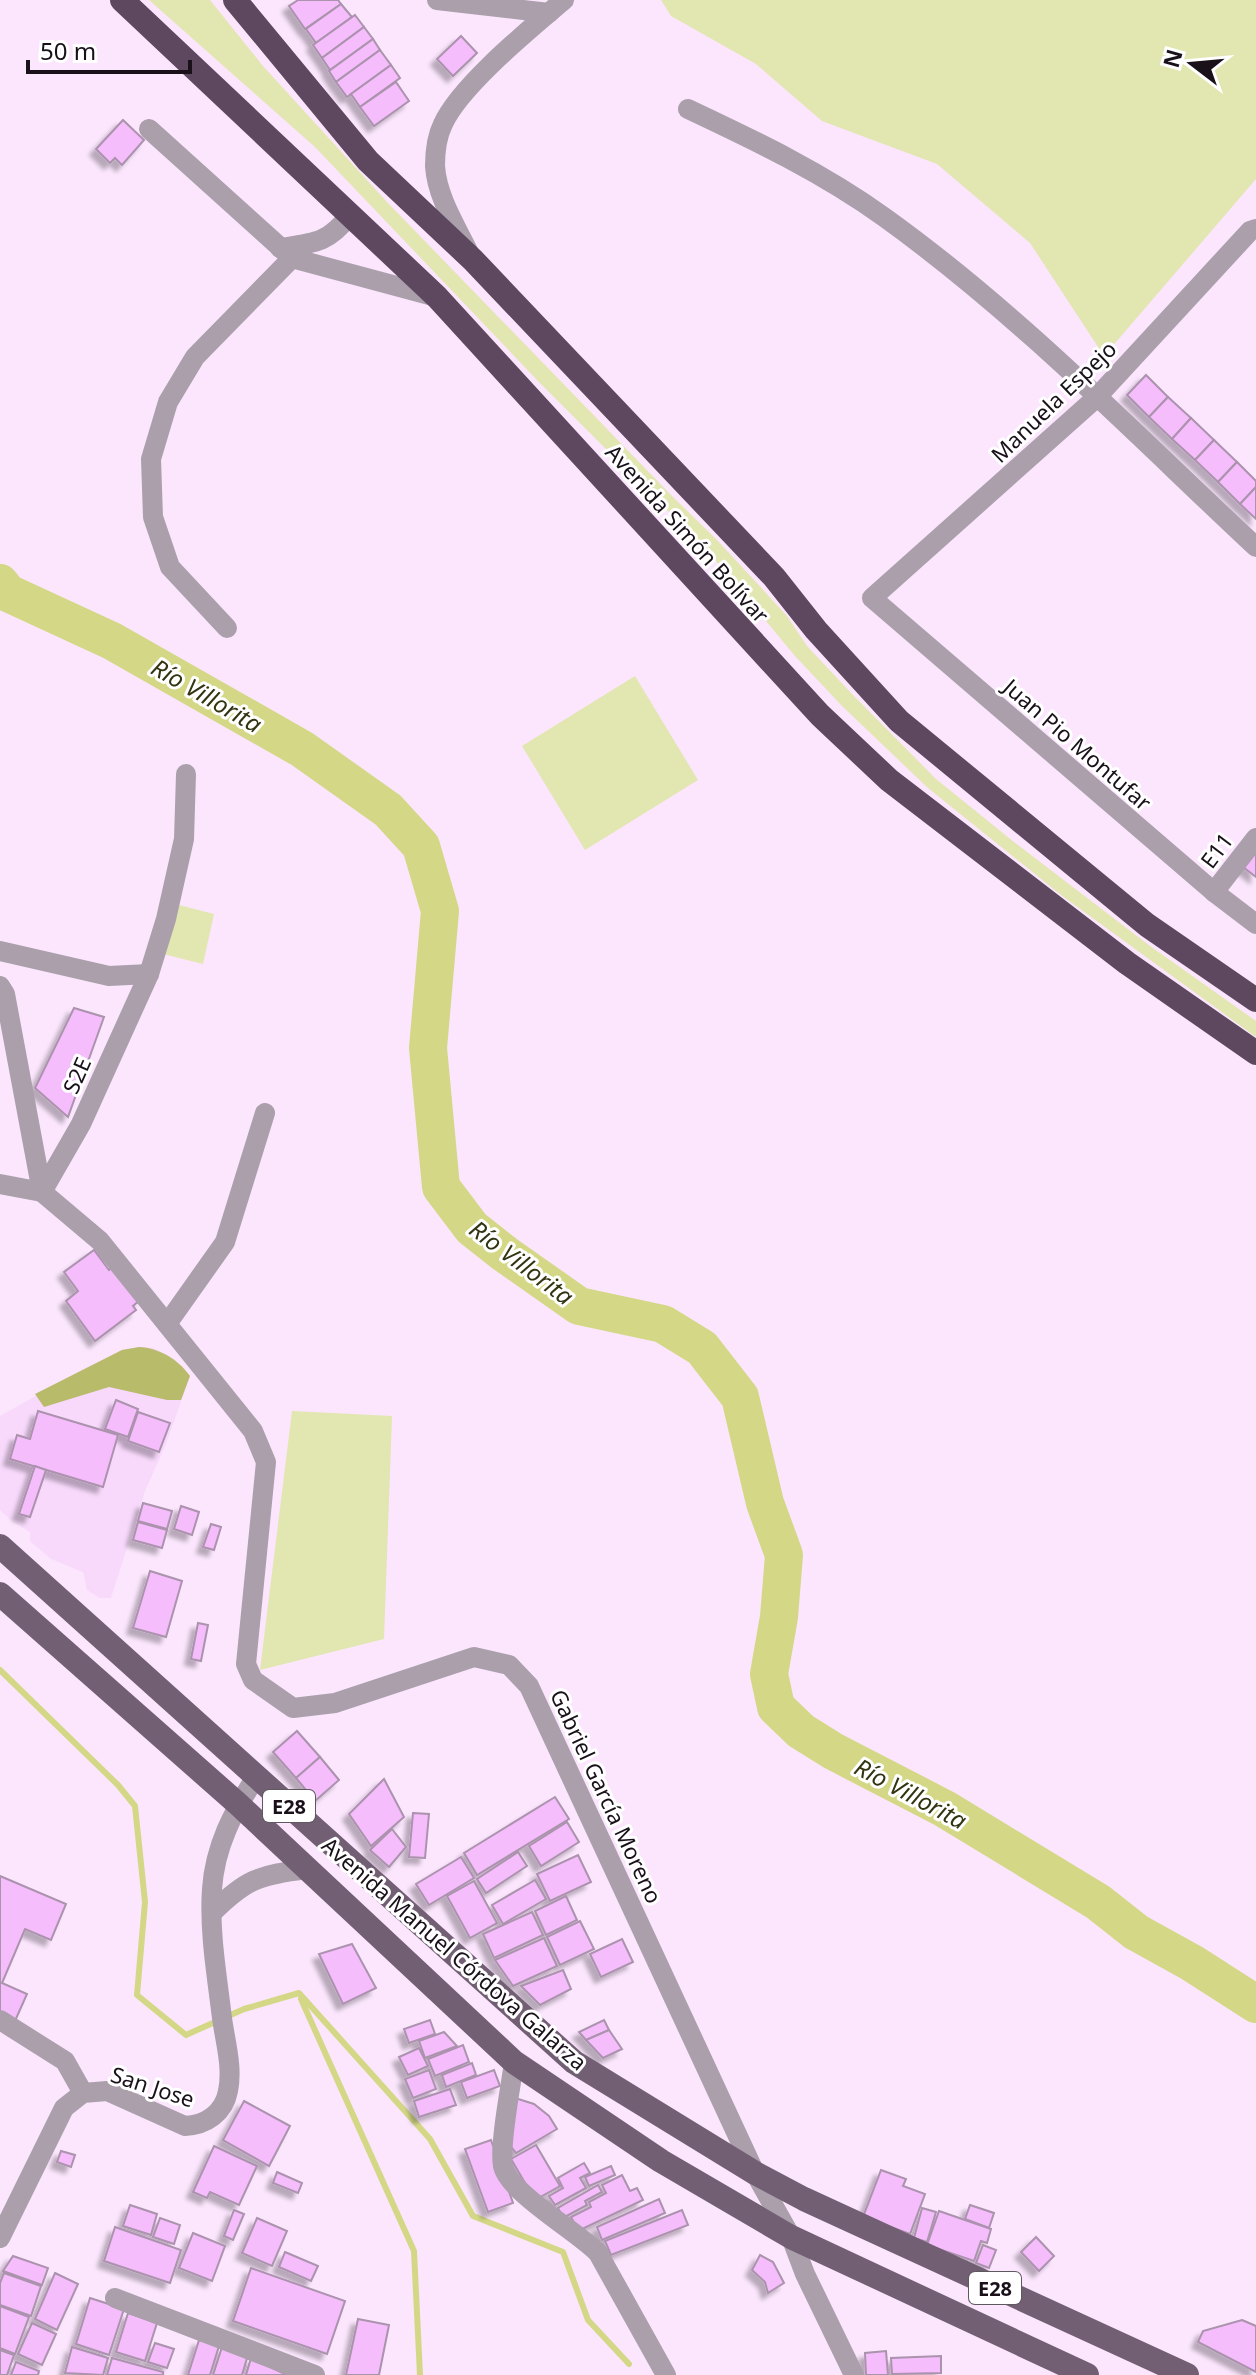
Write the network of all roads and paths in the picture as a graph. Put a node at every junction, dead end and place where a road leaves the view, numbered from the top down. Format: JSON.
{"nodes":[{"id":1,"x":122,"y":0,"type":"edge"},
{"id":2,"x":235,"y":0,"type":"edge"},
{"id":3,"x":437,"y":0,"type":"edge"},
{"id":4,"x":556,"y":6,"type":"edge"},
{"id":5,"x":688,"y":109,"type":"dead end"},
{"id":6,"x":149,"y":129,"type":"dead end"},
{"id":7,"x":350,"y":215,"type":"junction"},
{"id":8,"x":1256,"y":229,"type":"edge"},
{"id":9,"x":286,"y":253,"type":"junction"},
{"id":10,"x":473,"y":260,"type":"junction"},
{"id":11,"x":437,"y":297,"type":"junction"},
{"id":12,"x":1096,"y":398,"type":"junction"},
{"id":13,"x":1256,"y":547,"type":"edge"},
{"id":14,"x":872,"y":598,"type":"joint"},
{"id":15,"x":227,"y":628,"type":"dead end"},
{"id":16,"x":186,"y":774,"type":"dead end"},
{"id":17,"x":1256,"y":838,"type":"edge"},
{"id":18,"x":1214,"y":892,"type":"junction"},
{"id":19,"x":1256,"y":924,"type":"edge"},
{"id":20,"x":0,"y":951,"type":"edge"},
{"id":21,"x":149,"y":974,"type":"junction"},
{"id":22,"x":0,"y":986,"type":"edge"},
{"id":23,"x":1256,"y":1000,"type":"edge"},
{"id":24,"x":1256,"y":1053,"type":"edge"},
{"id":25,"x":265,"y":1113,"type":"dead end"},
{"id":26,"x":0,"y":1184,"type":"edge"},
{"id":27,"x":42,"y":1192,"type":"junction"},
{"id":28,"x":167,"y":1324,"type":"junction"},
{"id":29,"x":0,"y":1546,"type":"edge"},
{"id":30,"x":0,"y":1594,"type":"edge"},
{"id":31,"x":106,"y":1640,"type":"junction"},
{"id":32,"x":82,"y":1666,"type":"junction"},
{"id":33,"x":176,"y":1703,"type":"junction"},
{"id":34,"x":154,"y":1730,"type":"junction"},
{"id":35,"x":256,"y":1777,"type":"junction"},
{"id":36,"x":238,"y":1804,"type":"junction"},
{"id":37,"x":307,"y":1869,"type":"junction"},
{"id":38,"x":212,"y":1913,"type":"junction"},
{"id":39,"x":0,"y":2020,"type":"edge"},
{"id":40,"x":514,"y":2062,"type":"junction"},
{"id":41,"x":83,"y":2093,"type":"junction"},
{"id":42,"x":755,"y":2173,"type":"junction"},
{"id":43,"x":804,"y":2199,"type":"junction"},
{"id":44,"x":0,"y":2238,"type":"edge"},
{"id":45,"x":795,"y":2238,"type":"junction"},
{"id":46,"x":115,"y":2298,"type":"dead end"},
{"id":47,"x":315,"y":2375,"type":"edge"},
{"id":48,"x":666,"y":2375,"type":"edge"},
{"id":49,"x":854,"y":2375,"type":"edge"},
{"id":50,"x":1087,"y":2375,"type":"edge"},
{"id":51,"x":1187,"y":2375,"type":"edge"}],
"edges":[{"from":1,"to":7,"type":"highway","name":"Avenida Simón Bolívar"},
{"from":2,"to":10,"type":"highway","name":"Avenida Simón Bolívar"},
{"from":3,"to":4,"type":"street"},
{"from":4,"to":10,"type":"street"},
{"from":5,"to":12,"type":"street"},
{"from":6,"to":9,"type":"street"},
{"from":7,"to":9,"type":"street"},
{"from":7,"to":11,"type":"highway","name":"Avenida Simón Bolívar"},
{"from":8,"to":12,"type":"street","name":"Manuela Espejo"},
{"from":9,"to":11,"type":"street"},
{"from":9,"to":15,"type":"street"},
{"from":10,"to":23,"type":"highway","name":"Avenida Simón Bolívar"},
{"from":11,"to":24,"type":"highway","name":"Avenida Simón Bolívar"},
{"from":12,"to":13,"type":"street"},
{"from":12,"to":14,"type":"street","name":"Manuela Espejo"},
{"from":14,"to":18,"type":"street","name":"Juan Pio Montufar"},
{"from":16,"to":21,"type":"street","name":"S2E"},
{"from":17,"to":18,"type":"street","name":"E11"},
{"from":18,"to":19,"type":"street","name":"Juan Pio Montufar"},
{"from":20,"to":21,"type":"street"},
{"from":21,"to":27,"type":"street","name":"S2E"},
{"from":22,"to":27,"type":"street"},
{"from":25,"to":28,"type":"street"},
{"from":26,"to":27,"type":"street"},
{"from":27,"to":28,"type":"street","name":"Gabriel García Moreno"},
{"from":28,"to":42,"type":"street","name":"Gabriel García Moreno"},
{"from":29,"to":31,"type":"main road","name":"Avenida Manuel Córdova Galarza","number":"E28"},
{"from":30,"to":32,"type":"main road","name":"Avenida Manuel Córdova Galarza","number":"E28"},
{"from":31,"to":32,"type":"main road"},
{"from":31,"to":33,"type":"main road","name":"Avenida Manuel Córdova Galarza","number":"E28"},
{"from":32,"to":34,"type":"main road","name":"Avenida Manuel Córdova Galarza","number":"E28"},
{"from":33,"to":34,"type":"main road"},
{"from":33,"to":35,"type":"main road","name":"Avenida Manuel Córdova Galarza","number":"E28"},
{"from":34,"to":36,"type":"main road","name":"Avenida Manuel Córdova Galarza","number":"E28"},
{"from":35,"to":36,"type":"street","name":"San Jose"},
{"from":35,"to":42,"type":"main road","name":"Avenida Manuel Córdova Galarza","number":"E28"},
{"from":36,"to":37,"type":"main road","name":"Avenida Manuel Córdova Galarza","number":"E28"},
{"from":36,"to":38,"type":"street","name":"San Jose"},
{"from":37,"to":38,"type":"street"},
{"from":37,"to":40,"type":"main road","name":"Avenida Manuel Córdova Galarza","number":"E28"},
{"from":38,"to":41,"type":"street","name":"San Jose"},
{"from":39,"to":41,"type":"street"},
{"from":40,"to":45,"type":"main road","name":"Avenida Manuel Córdova Galarza","number":"E28"},
{"from":40,"to":48,"type":"street"},
{"from":41,"to":44,"type":"street","name":"San Jose"},
{"from":42,"to":43,"type":"main road","name":"Avenida Manuel Córdova Galarza","number":"E28"},
{"from":42,"to":45,"type":"street","name":"Gabriel García Moreno"},
{"from":43,"to":45,"type":"main road"},
{"from":43,"to":51,"type":"main road","name":"Avenida Manuel Córdova Galarza","number":"E28"},
{"from":45,"to":49,"type":"street","name":"Gabriel García Moreno"},
{"from":45,"to":50,"type":"main road","name":"Avenida Manuel Córdova Galarza","number":"E28"},
{"from":46,"to":47,"type":"street"}]}
